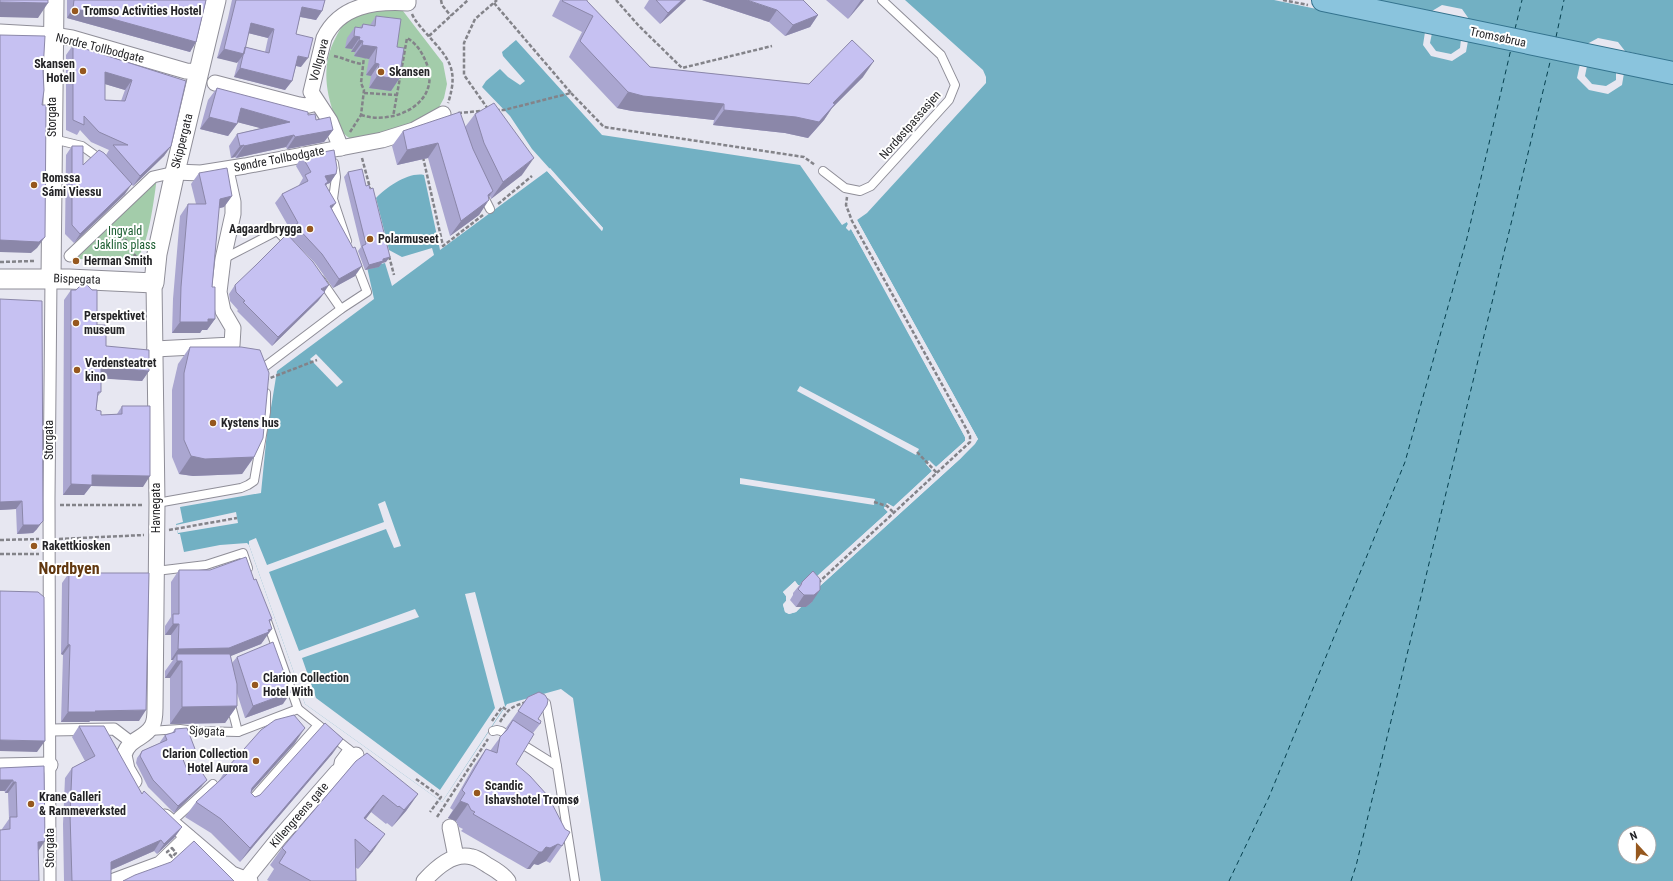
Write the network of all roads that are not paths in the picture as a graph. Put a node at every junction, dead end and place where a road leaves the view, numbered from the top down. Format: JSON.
{"nodes":[{"id":1,"x":54,"y":0,"type":"edge"},
{"id":2,"x":216,"y":0,"type":"edge"},
{"id":3,"x":882,"y":0,"type":"edge"},
{"id":4,"x":1323,"y":0,"type":"edge"},
{"id":5,"x":408,"y":1,"type":"edge"},
{"id":6,"x":0,"y":32,"type":"edge"},
{"id":7,"x":53,"y":35,"type":"junction"},
{"id":8,"x":199,"y":72,"type":"junction"},
{"id":9,"x":1673,"y":73,"type":"edge"},
{"id":10,"x":215,"y":82,"type":"dead end"},
{"id":11,"x":318,"y":103,"type":"junction"},
{"id":12,"x":448,"y":116,"type":"edge"},
{"id":13,"x":52,"y":138,"type":"junction"},
{"id":14,"x":336,"y":148,"type":"junction"},
{"id":15,"x":110,"y":169,"type":"edge"},
{"id":16,"x":226,"y":169,"type":"junction"},
{"id":17,"x":823,"y":171,"type":"road end"},
{"id":18,"x":175,"y":172,"type":"junction"},
{"id":19,"x":480,"y":189,"type":"edge"},
{"id":20,"x":490,"y":209,"type":"edge"},
{"id":21,"x":297,"y":251,"type":"edge"},
{"id":22,"x":70,"y":256,"type":"dead end"},
{"id":23,"x":222,"y":259,"type":"junction"},
{"id":24,"x":316,"y":273,"type":"edge"},
{"id":25,"x":51,"y":278,"type":"junction"},
{"id":26,"x":0,"y":279,"type":"edge"},
{"id":27,"x":154,"y":283,"type":"junction"},
{"id":28,"x":341,"y":309,"type":"junction"},
{"id":29,"x":155,"y":349,"type":"junction"},
{"id":30,"x":151,"y":504,"type":"junction"},
{"id":31,"x":156,"y":571,"type":"junction"},
{"id":32,"x":250,"y":574,"type":"edge"},
{"id":33,"x":265,"y":616,"type":"edge"},
{"id":34,"x":229,"y":695,"type":"edge"},
{"id":35,"x":546,"y":703,"type":"edge"},
{"id":36,"x":298,"y":709,"type":"junction"},
{"id":37,"x":318,"y":725,"type":"junction"},
{"id":38,"x":50,"y":730,"type":"junction"},
{"id":39,"x":148,"y":731,"type":"junction"},
{"id":40,"x":238,"y":732,"type":"junction"},
{"id":41,"x":493,"y":732,"type":"road end"},
{"id":42,"x":131,"y":742,"type":"junction"},
{"id":43,"x":352,"y":752,"type":"joint"},
{"id":44,"x":50,"y":765,"type":"junction"},
{"id":45,"x":0,"y":766,"type":"edge"},
{"id":46,"x":557,"y":766,"type":"junction"},
{"id":47,"x":213,"y":784,"type":"edge"},
{"id":48,"x":141,"y":793,"type":"edge"},
{"id":49,"x":246,"y":806,"type":"edge"},
{"id":50,"x":157,"y":809,"type":"edge"},
{"id":51,"x":178,"y":816,"type":"dead end"},
{"id":52,"x":447,"y":825,"type":"dead end"},
{"id":53,"x":188,"y":837,"type":"junction"},
{"id":54,"x":456,"y":857,"type":"junction"},
{"id":55,"x":248,"y":880,"type":"edge"},
{"id":56,"x":507,"y":880,"type":"edge"},
{"id":57,"x":50,"y":881,"type":"edge"},
{"id":58,"x":114,"y":881,"type":"edge"},
{"id":59,"x":424,"y":881,"type":"edge"},
{"id":60,"x":575,"y":881,"type":"edge"}],
"edges":[{"from":1,"to":7,"type":"street","name":"Storgata"},
{"from":2,"to":8,"type":"street","name":"Skippergata"},
{"from":3,"to":17,"type":"lane","name":"Nordøstpassasjen"},
{"from":4,"to":9,"type":"main road","name":"Tromsøbrua"},
{"from":5,"to":11,"type":"street","name":"Vollgrava"},
{"from":6,"to":7,"type":"street","name":"Nordre Tollbodgate"},
{"from":7,"to":8,"type":"street","name":"Nordre Tollbodgate"},
{"from":7,"to":13,"type":"street","name":"Storgata"},
{"from":8,"to":18,"type":"street","name":"Skippergata"},
{"from":10,"to":11,"type":"street"},
{"from":11,"to":14,"type":"street","name":"Vollgrava"},
{"from":12,"to":14,"type":"street","name":"Søndre Tollbodgate"},
{"from":13,"to":15,"type":"lane"},
{"from":13,"to":25,"type":"street","name":"Storgata"},
{"from":14,"to":16,"type":"street","name":"Søndre Tollbodgate"},
{"from":14,"to":28,"type":"lane","name":"Søndre Tollbodgate"},
{"from":16,"to":18,"type":"street","name":"Søndre Tollbodgate"},
{"from":16,"to":23,"type":"street","name":"Søndre Tollbodgate"},
{"from":18,"to":22,"type":"street"},
{"from":18,"to":27,"type":"street","name":"Skippergata"},
{"from":19,"to":20,"type":"lane"},
{"from":21,"to":23,"type":"lane"},
{"from":23,"to":29,"type":"street","name":"Søndre Tollbodgate"},
{"from":24,"to":28,"type":"lane"},
{"from":25,"to":26,"type":"street","name":"Bispegata"},
{"from":25,"to":27,"type":"street","name":"Bispegata"},
{"from":25,"to":38,"type":"street","name":"Storgata"},
{"from":27,"to":29,"type":"street","name":"Havnegata"},
{"from":28,"to":30,"type":"lane"},
{"from":29,"to":30,"type":"street","name":"Havnegata"},
{"from":30,"to":31,"type":"street","name":"Havnegata"},
{"from":31,"to":32,"type":"lane"},
{"from":31,"to":39,"type":"street","name":"Havnegata"},
{"from":33,"to":36,"type":"lane"},
{"from":34,"to":40,"type":"lane"},
{"from":35,"to":46,"type":"lane"},
{"from":36,"to":37,"type":"lane"},
{"from":36,"to":40,"type":"lane","name":"Sjøgata"},
{"from":37,"to":43,"type":"lane"},
{"from":37,"to":49,"type":"lane"},
{"from":38,"to":42,"type":"street"},
{"from":38,"to":44,"type":"street","name":"Storgata"},
{"from":39,"to":40,"type":"lane","name":"Sjøgata"},
{"from":39,"to":42,"type":"street","name":"Sjøgata"},
{"from":41,"to":46,"type":"lane"},
{"from":42,"to":48,"type":"street"},
{"from":43,"to":55,"type":"street","name":"Killengreens gate"},
{"from":44,"to":45,"type":"street"},
{"from":44,"to":57,"type":"street","name":"Storgata"},
{"from":46,"to":60,"type":"lane"},
{"from":47,"to":51,"type":"lane"},
{"from":50,"to":53,"type":"street"},
{"from":52,"to":54,"type":"street"},
{"from":53,"to":55,"type":"street"},
{"from":53,"to":58,"type":"street"},
{"from":54,"to":56,"type":"street"},
{"from":54,"to":59,"type":"street"}]}
